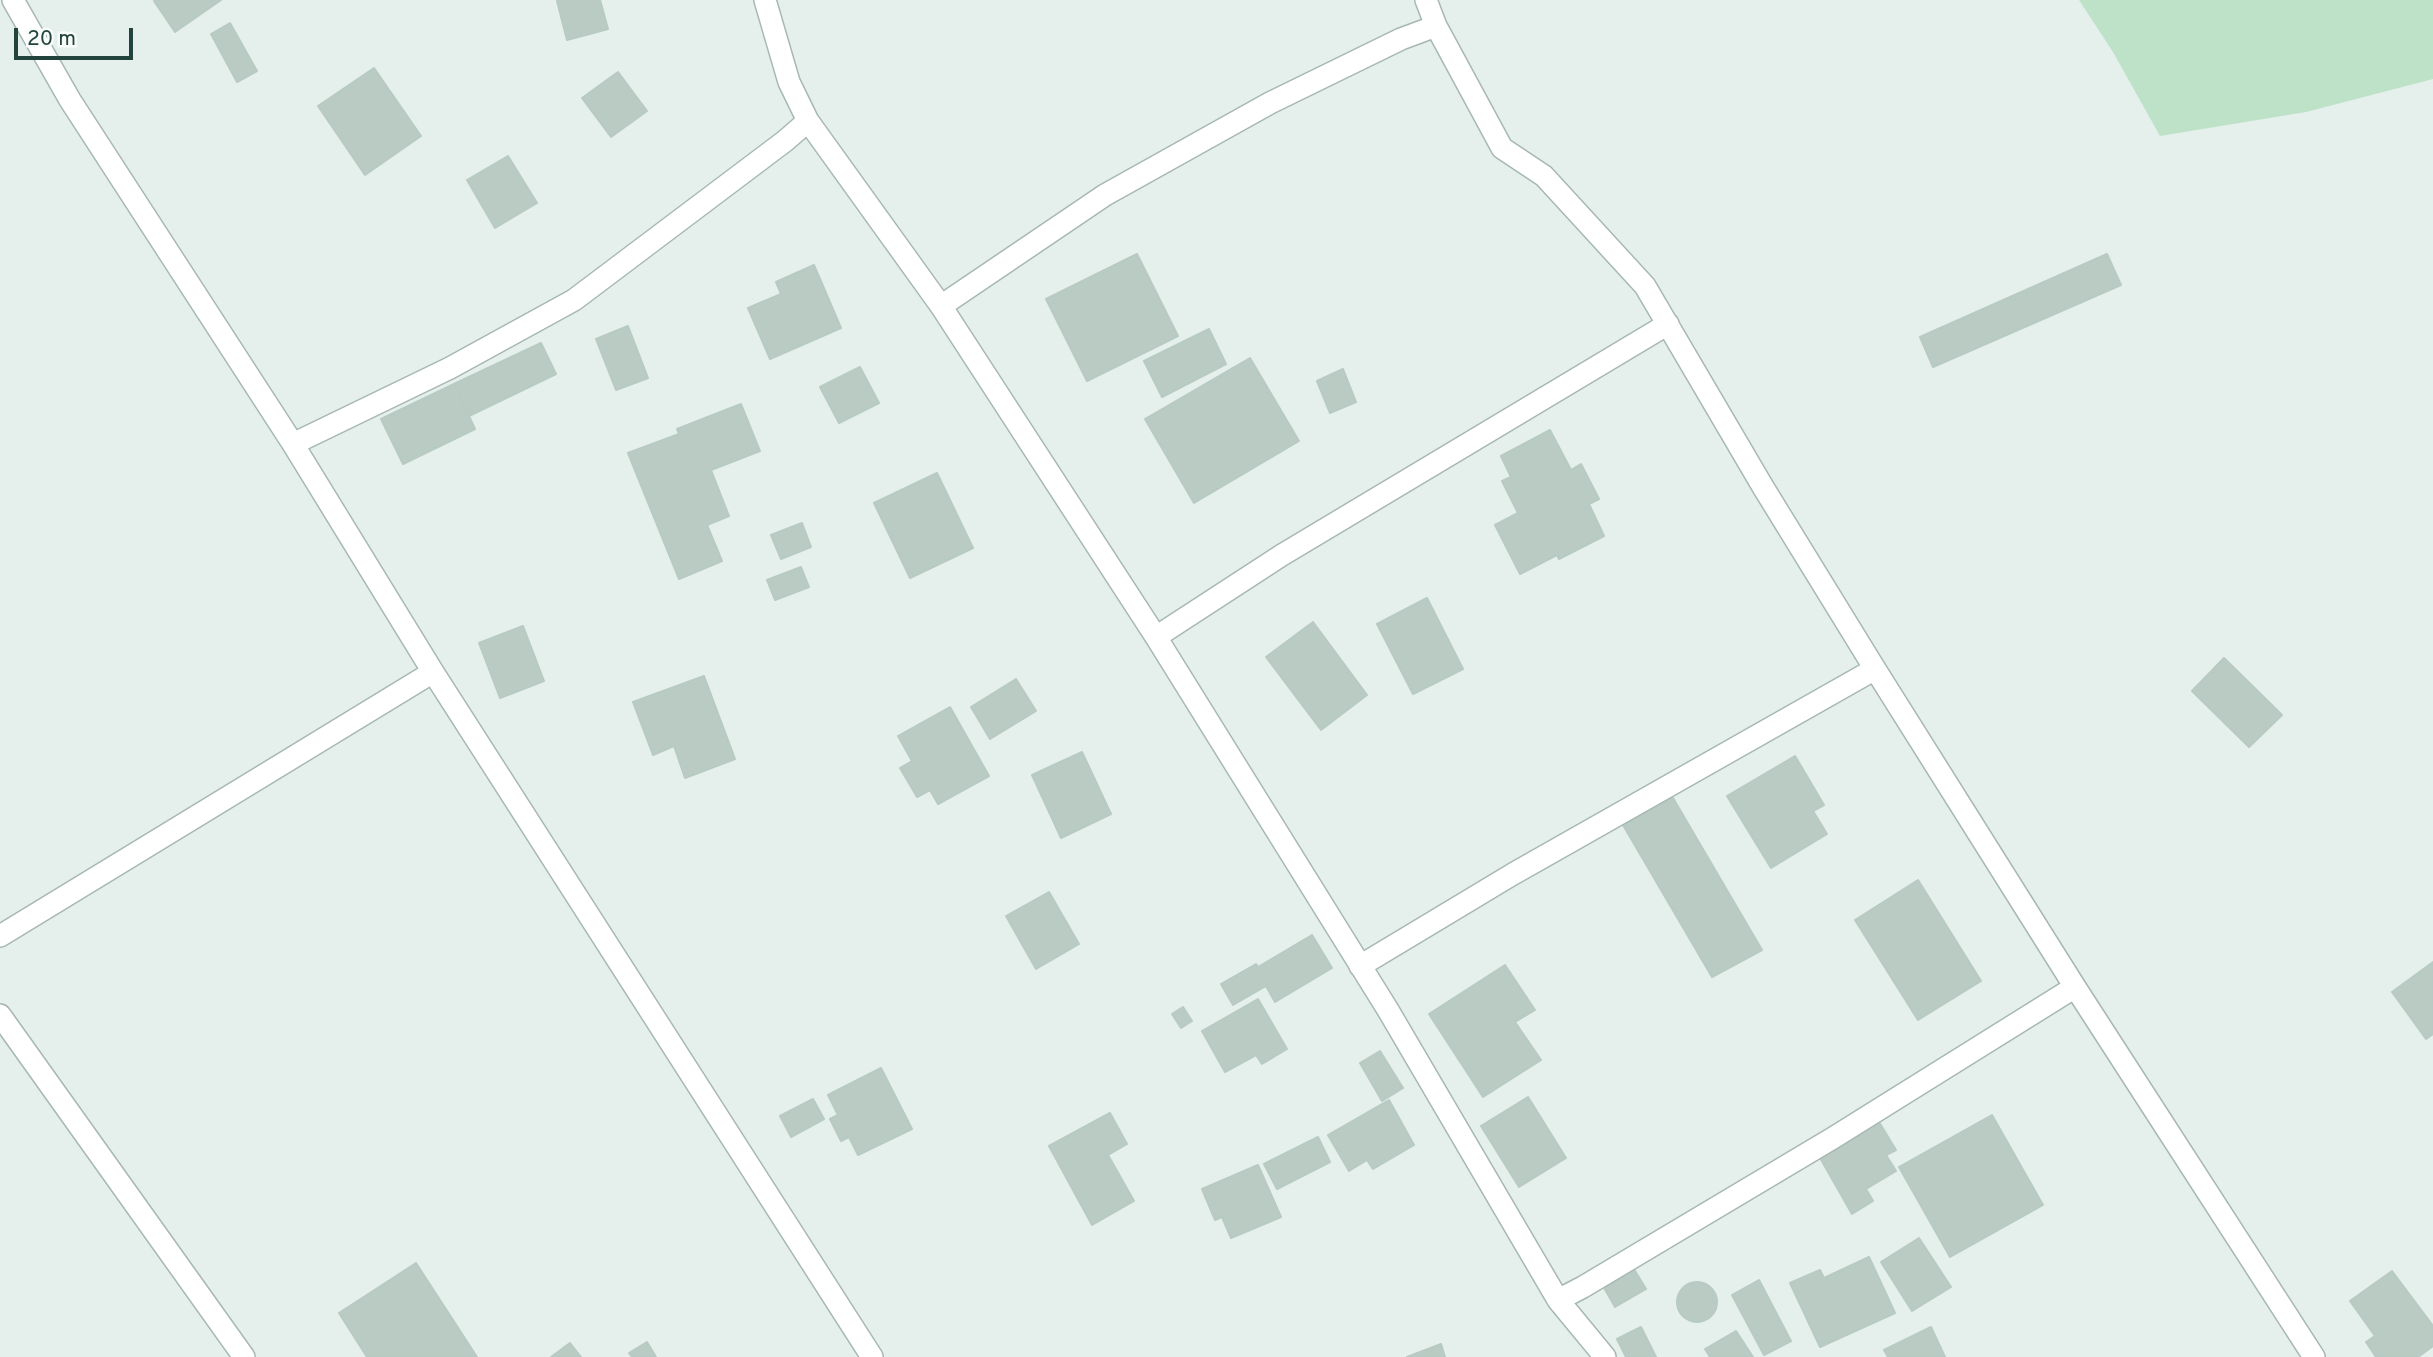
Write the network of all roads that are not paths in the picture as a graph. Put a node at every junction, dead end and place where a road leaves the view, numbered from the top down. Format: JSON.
{"nodes":[{"id":1,"x":13,"y":0,"type":"edge"},
{"id":2,"x":765,"y":0,"type":"edge"},
{"id":3,"x":1426,"y":0,"type":"edge"},
{"id":4,"x":1436,"y":26,"type":"junction"},
{"id":5,"x":808,"y":121,"type":"junction"},
{"id":6,"x":941,"y":306,"type":"junction"},
{"id":7,"x":1668,"y":324,"type":"junction"},
{"id":8,"x":293,"y":444,"type":"junction"},
{"id":9,"x":1157,"y":637,"type":"junction"},
{"id":10,"x":1875,"y":669,"type":"junction"},
{"id":11,"x":433,"y":672,"type":"junction"},
{"id":12,"x":0,"y":936,"type":"edge"},
{"id":13,"x":1360,"y":966,"type":"junction"},
{"id":14,"x":2075,"y":987,"type":"junction"},
{"id":15,"x":0,"y":1015,"type":"edge"},
{"id":16,"x":1558,"y":1300,"type":"junction"},
{"id":17,"x":244,"y":1357,"type":"edge"},
{"id":18,"x":872,"y":1357,"type":"edge"},
{"id":19,"x":1605,"y":1357,"type":"edge"},
{"id":20,"x":2314,"y":1357,"type":"edge"}],
"edges":[{"from":1,"to":8,"type":"street"},
{"from":2,"to":5,"type":"street"},
{"from":3,"to":4,"type":"street"},
{"from":4,"to":6,"type":"street"},
{"from":4,"to":7,"type":"street"},
{"from":5,"to":6,"type":"street"},
{"from":5,"to":8,"type":"street"},
{"from":6,"to":9,"type":"street"},
{"from":7,"to":9,"type":"street"},
{"from":7,"to":10,"type":"street"},
{"from":8,"to":11,"type":"street"},
{"from":9,"to":13,"type":"street"},
{"from":10,"to":13,"type":"street"},
{"from":10,"to":14,"type":"street"},
{"from":11,"to":12,"type":"street"},
{"from":11,"to":18,"type":"street"},
{"from":13,"to":16,"type":"street"},
{"from":14,"to":16,"type":"street"},
{"from":14,"to":20,"type":"street"},
{"from":15,"to":17,"type":"street"},
{"from":16,"to":19,"type":"street"}]}
